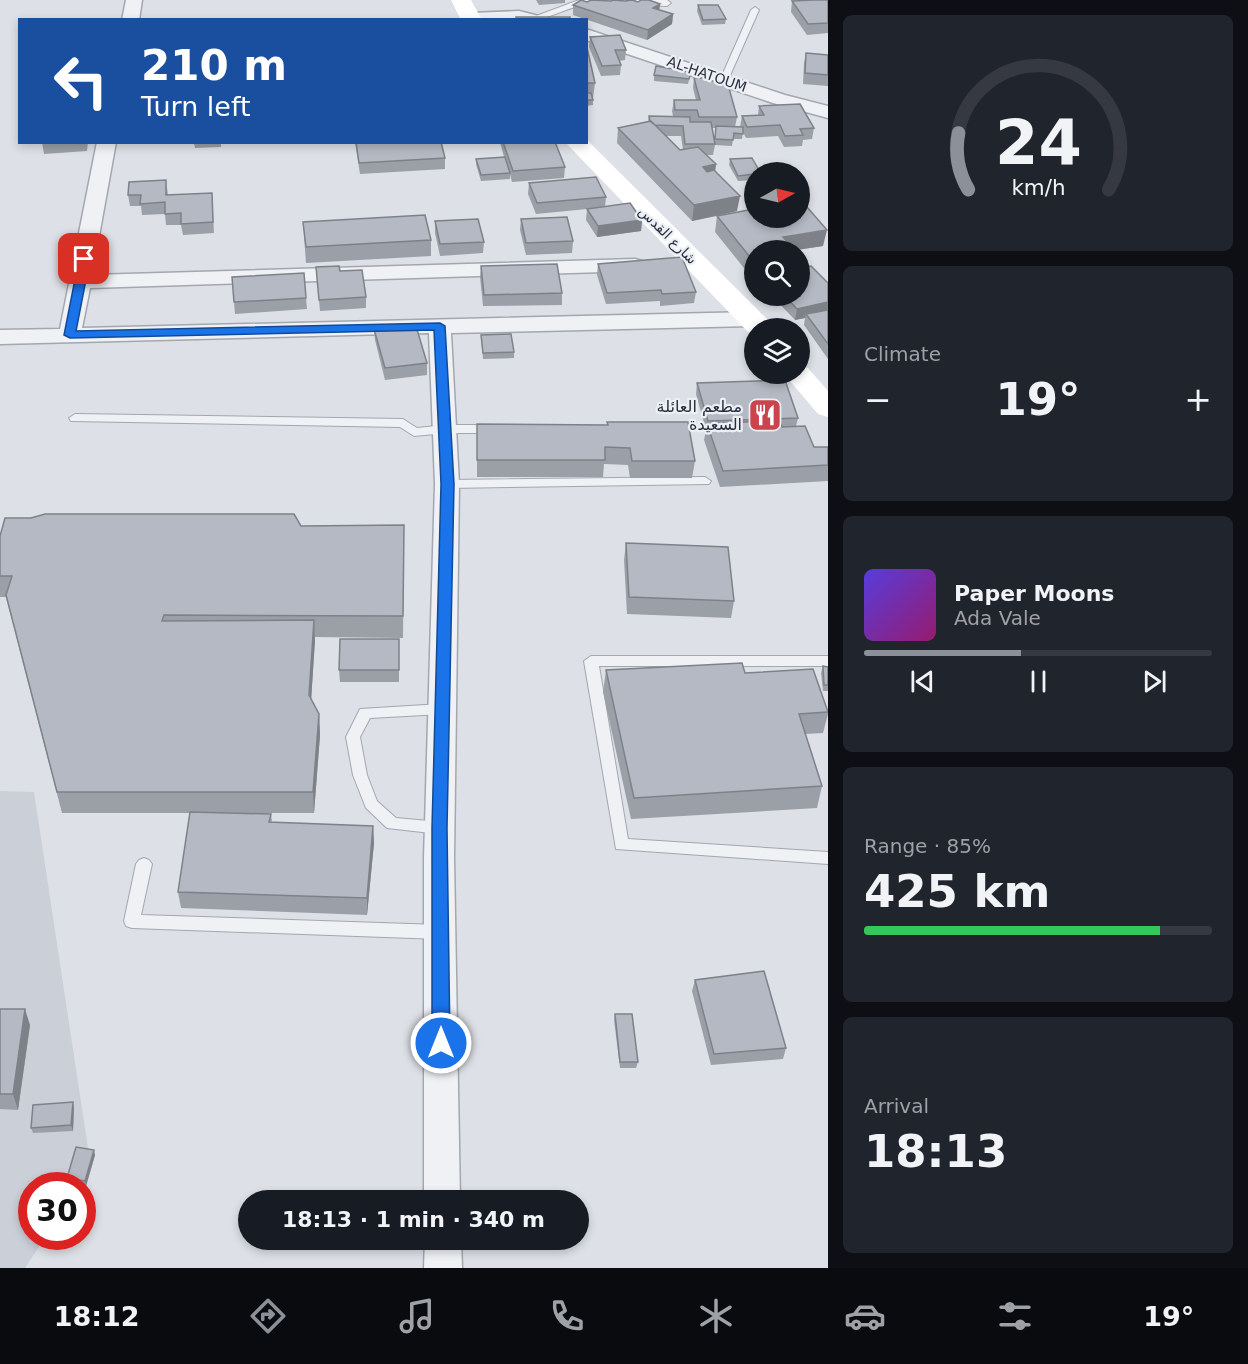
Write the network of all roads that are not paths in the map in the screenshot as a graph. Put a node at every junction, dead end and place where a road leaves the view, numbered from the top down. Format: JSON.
{"nodes":[{"id":1,"x":134,"y":0,"type":"edge"},
{"id":2,"x":581,"y":1,"type":"edge"},
{"id":3,"x":602,"y":2,"type":"edge"},
{"id":4,"x":624,"y":2,"type":"edge"},
{"id":5,"x":667,"y":3,"type":"dead end"},
{"id":6,"x":755,"y":10,"type":"dead end"},
{"id":7,"x":468,"y":12,"type":"edge"},
{"id":8,"x":130,"y":18,"type":"edge"},
{"id":9,"x":528,"y":18,"type":"edge"},
{"id":10,"x":535,"y":18,"type":"edge"},
{"id":11,"x":588,"y":35,"type":"edge"},
{"id":12,"x":724,"y":80,"type":"junction"},
{"id":13,"x":828,"y":112,"type":"edge"},
{"id":14,"x":106,"y":144,"type":"edge"},
{"id":15,"x":578,"y":144,"type":"edge"},
{"id":16,"x":650,"y":264,"type":"edge"},
{"id":17,"x":80,"y":282,"type":"junction"},
{"id":18,"x":749,"y":318,"type":"edge"},
{"id":19,"x":744,"y":324,"type":"edge"},
{"id":20,"x":440,"y":326,"type":"junction"},
{"id":21,"x":70,"y":335,"type":"junction"},
{"id":22,"x":0,"y":337,"type":"edge"},
{"id":23,"x":807,"y":384,"type":"edge"},
{"id":24,"x":828,"y":408,"type":"edge"},
{"id":25,"x":75,"y":418,"type":"dead end"},
{"id":26,"x":446,"y":429,"type":"junction"},
{"id":27,"x":504,"y":429,"type":"edge"},
{"id":28,"x":705,"y":481,"type":"dead end"},
{"id":29,"x":447,"y":484,"type":"junction"},
{"id":30,"x":828,"y":661,"type":"edge"},
{"id":31,"x":442,"y":708,"type":"junction"},
{"id":32,"x":440,"y":828,"type":"junction"},
{"id":33,"x":828,"y":858,"type":"edge"},
{"id":34,"x":144,"y":864,"type":"dead end"},
{"id":35,"x":440,"y":932,"type":"junction"},
{"id":36,"x":442,"y":1190,"type":"edge"},
{"id":37,"x":443,"y":1250,"type":"edge"},
{"id":38,"x":443,"y":1268,"type":"edge"}],
"edges":[{"from":1,"to":8,"type":"street"},
{"from":2,"to":3,"type":"lane"},
{"from":2,"to":10,"type":"lane"},
{"from":4,"to":5,"type":"lane"},
{"from":6,"to":12,"type":"lane"},
{"from":7,"to":9,"type":"street"},
{"from":11,"to":12,"type":"street","name":"AL-HATOUM"},
{"from":12,"to":13,"type":"street","name":"AL-HATOUM"},
{"from":14,"to":17,"type":"street"},
{"from":15,"to":18,"type":"main road","name":"شارع القدس"},
{"from":16,"to":17,"type":"street"},
{"from":17,"to":21,"type":"street"},
{"from":19,"to":20,"type":"street"},
{"from":20,"to":21,"type":"street"},
{"from":20,"to":26,"type":"street"},
{"from":21,"to":22,"type":"street"},
{"from":23,"to":24,"type":"main road"},
{"from":25,"to":26,"type":"lane"},
{"from":26,"to":27,"type":"lane"},
{"from":26,"to":29,"type":"street"},
{"from":28,"to":29,"type":"lane"},
{"from":29,"to":31,"type":"street"},
{"from":30,"to":33,"type":"lane"},
{"from":31,"to":32,"type":"street"},
{"from":31,"to":32,"type":"lane"},
{"from":32,"to":35,"type":"street"},
{"from":34,"to":35,"type":"lane"},
{"from":35,"to":36,"type":"street"},
{"from":37,"to":38,"type":"street"}]}
